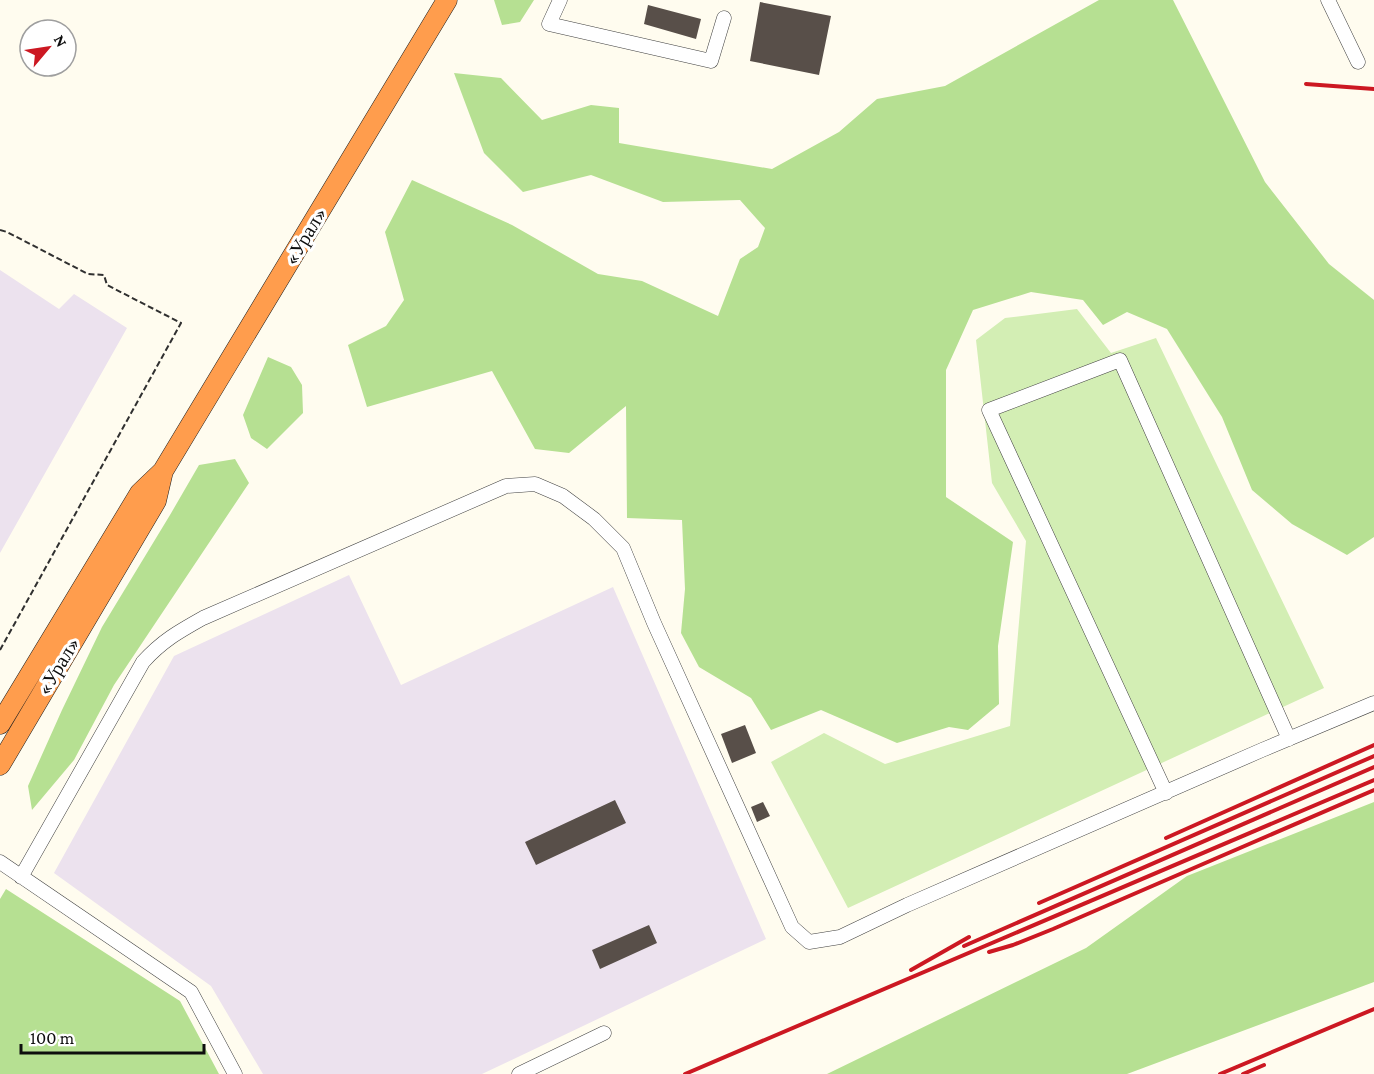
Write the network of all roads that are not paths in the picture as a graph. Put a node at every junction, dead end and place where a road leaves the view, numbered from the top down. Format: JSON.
{"nodes":[{"id":1,"x":447,"y":0,"type":"edge"},
{"id":2,"x":560,"y":0,"type":"edge"},
{"id":3,"x":1328,"y":0,"type":"edge"},
{"id":4,"x":724,"y":18,"type":"dead end"},
{"id":5,"x":1358,"y":62,"type":"dead end"},
{"id":6,"x":163,"y":471,"type":"junction"},
{"id":7,"x":1374,"y":703,"type":"edge"},
{"id":8,"x":0,"y":724,"type":"edge"},
{"id":9,"x":1289,"y":739,"type":"junction"},
{"id":10,"x":0,"y":765,"type":"edge"},
{"id":11,"x":1166,"y":792,"type":"junction"},
{"id":12,"x":0,"y":862,"type":"edge"},
{"id":13,"x":21,"y":877,"type":"junction"},
{"id":14,"x":604,"y":1033,"type":"dead end"},
{"id":15,"x":236,"y":1074,"type":"edge"},
{"id":16,"x":519,"y":1074,"type":"edge"}],
"edges":[{"from":1,"to":6,"type":"highway","name":"«Урал»"},
{"from":2,"to":4,"type":"street"},
{"from":3,"to":5,"type":"street"},
{"from":6,"to":8,"type":"highway","name":"«Урал»"},
{"from":6,"to":10,"type":"highway","name":"«Урал»"},
{"from":7,"to":9,"type":"street"},
{"from":9,"to":11,"type":"street"},
{"from":9,"to":11,"type":"street"},
{"from":11,"to":13,"type":"street"},
{"from":12,"to":13,"type":"street"},
{"from":13,"to":15,"type":"street"},
{"from":14,"to":16,"type":"street"}]}
